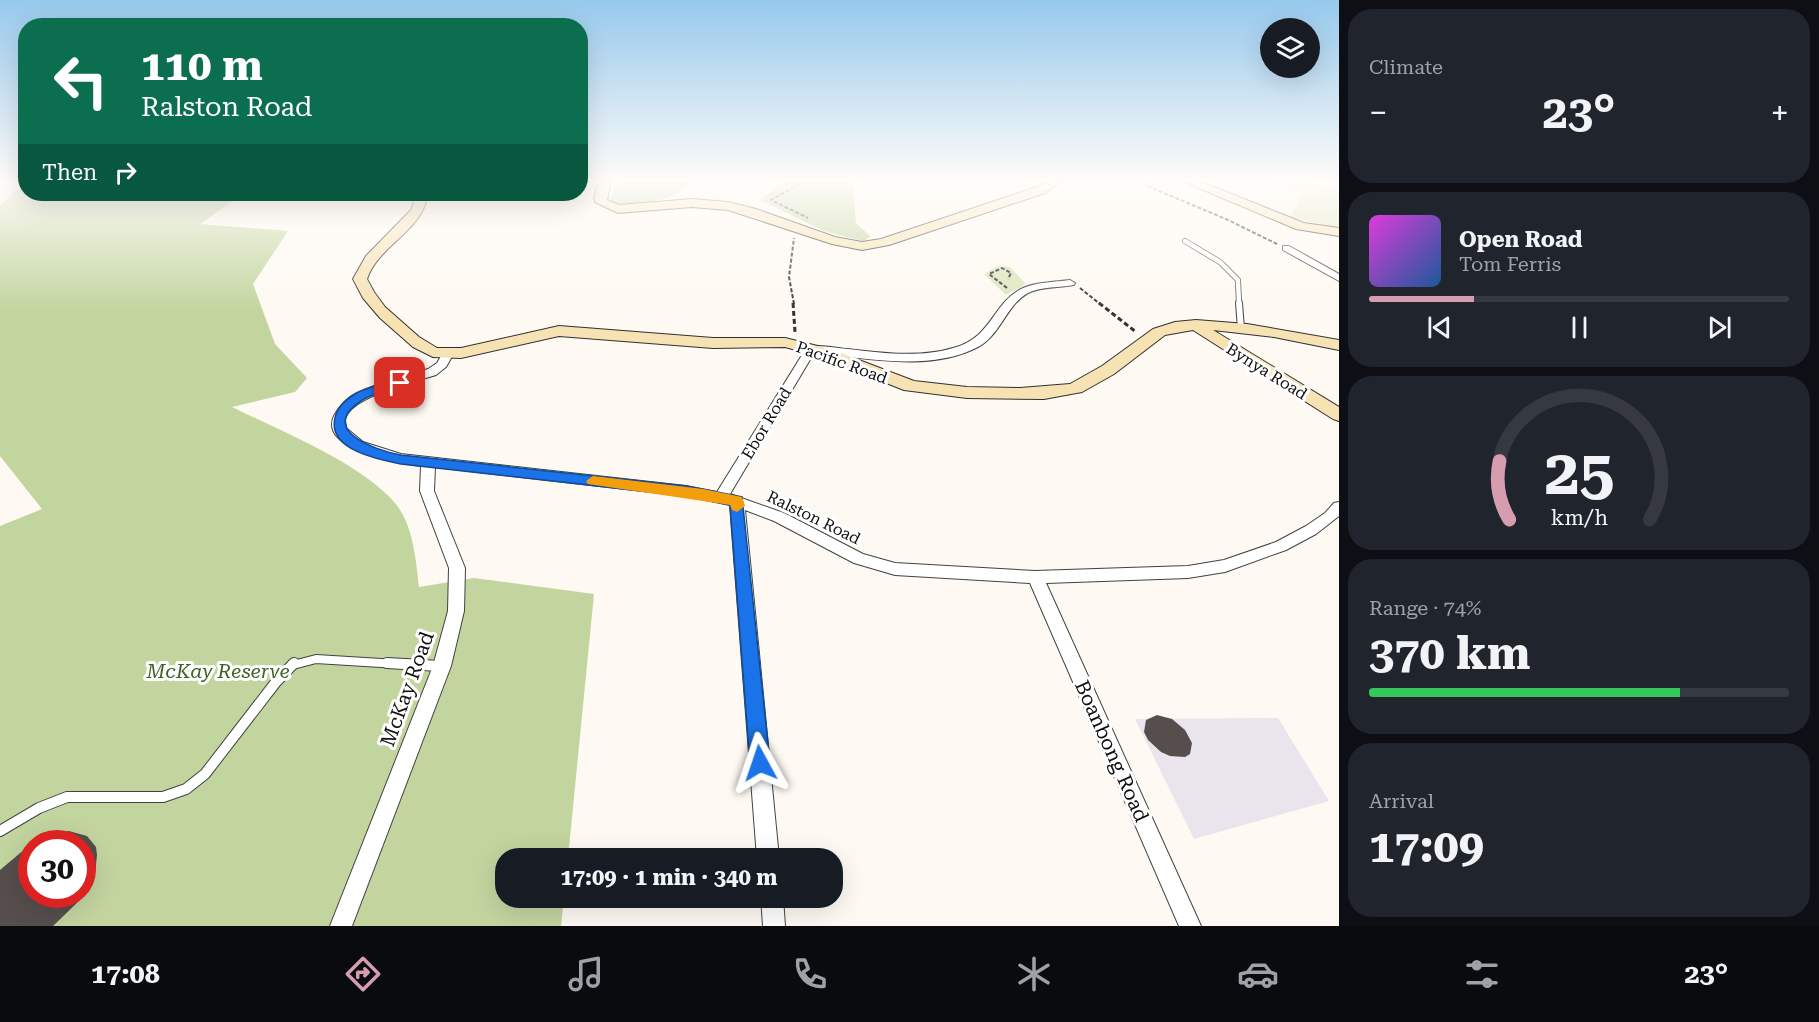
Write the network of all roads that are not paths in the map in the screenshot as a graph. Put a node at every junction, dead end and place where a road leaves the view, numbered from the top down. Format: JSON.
{"nodes":[{"id":1,"x":404,"y":224,"type":"edge"},
{"id":2,"x":787,"y":224,"type":"edge"},
{"id":3,"x":937,"y":224,"type":"edge"},
{"id":4,"x":1296,"y":224,"type":"edge"},
{"id":5,"x":1339,"y":232,"type":"edge"},
{"id":6,"x":1185,"y":241,"type":"dead end"},
{"id":7,"x":1286,"y":248,"type":"road end"},
{"id":8,"x":1339,"y":278,"type":"edge"},
{"id":9,"x":1070,"y":284,"type":"road end"},
{"id":10,"x":1197,"y":325,"type":"junction"},
{"id":11,"x":1241,"y":329,"type":"junction"},
{"id":12,"x":1339,"y":345,"type":"edge"},
{"id":13,"x":803,"y":347,"type":"junction"},
{"id":14,"x":448,"y":353,"type":"junction"},
{"id":15,"x":1339,"y":415,"type":"edge"},
{"id":16,"x":429,"y":462,"type":"junction"},
{"id":17,"x":729,"y":499,"type":"junction"},
{"id":18,"x":1339,"y":507,"type":"edge"},
{"id":19,"x":1035,"y":576,"type":"junction"},
{"id":20,"x":442,"y":666,"type":"junction"},
{"id":21,"x":0,"y":831,"type":"edge"},
{"id":22,"x":767,"y":848,"type":"edge"},
{"id":23,"x":773,"y":908,"type":"edge"},
{"id":24,"x":341,"y":926,"type":"edge"},
{"id":25,"x":774,"y":926,"type":"edge"},
{"id":26,"x":1190,"y":926,"type":"edge"}],
"edges":[{"from":1,"to":14,"type":"street","name":"Pacific Road"},
{"from":2,"to":3,"type":"street"},
{"from":4,"to":5,"type":"street"},
{"from":6,"to":11,"type":"lane"},
{"from":7,"to":8,"type":"street"},
{"from":9,"to":13,"type":"street"},
{"from":10,"to":11,"type":"street","name":"Pacific Road"},
{"from":10,"to":13,"type":"street","name":"Pacific Road"},
{"from":10,"to":15,"type":"street","name":"Bynya Road"},
{"from":11,"to":12,"type":"street","name":"Pacific Road"},
{"from":13,"to":14,"type":"street","name":"Pacific Road"},
{"from":13,"to":17,"type":"street","name":"Ebor Road"},
{"from":14,"to":16,"type":"street","name":"Ralston Road"},
{"from":16,"to":17,"type":"street","name":"Ralston Road"},
{"from":16,"to":20,"type":"street","name":"McKay Road"},
{"from":17,"to":19,"type":"street","name":"Ralston Road"},
{"from":17,"to":22,"type":"street"},
{"from":18,"to":19,"type":"street","name":"Ralston Road"},
{"from":19,"to":26,"type":"street","name":"Boanbong Road"},
{"from":20,"to":21,"type":"lane"},
{"from":20,"to":24,"type":"street","name":"McKay Road"},
{"from":23,"to":25,"type":"street"}]}
